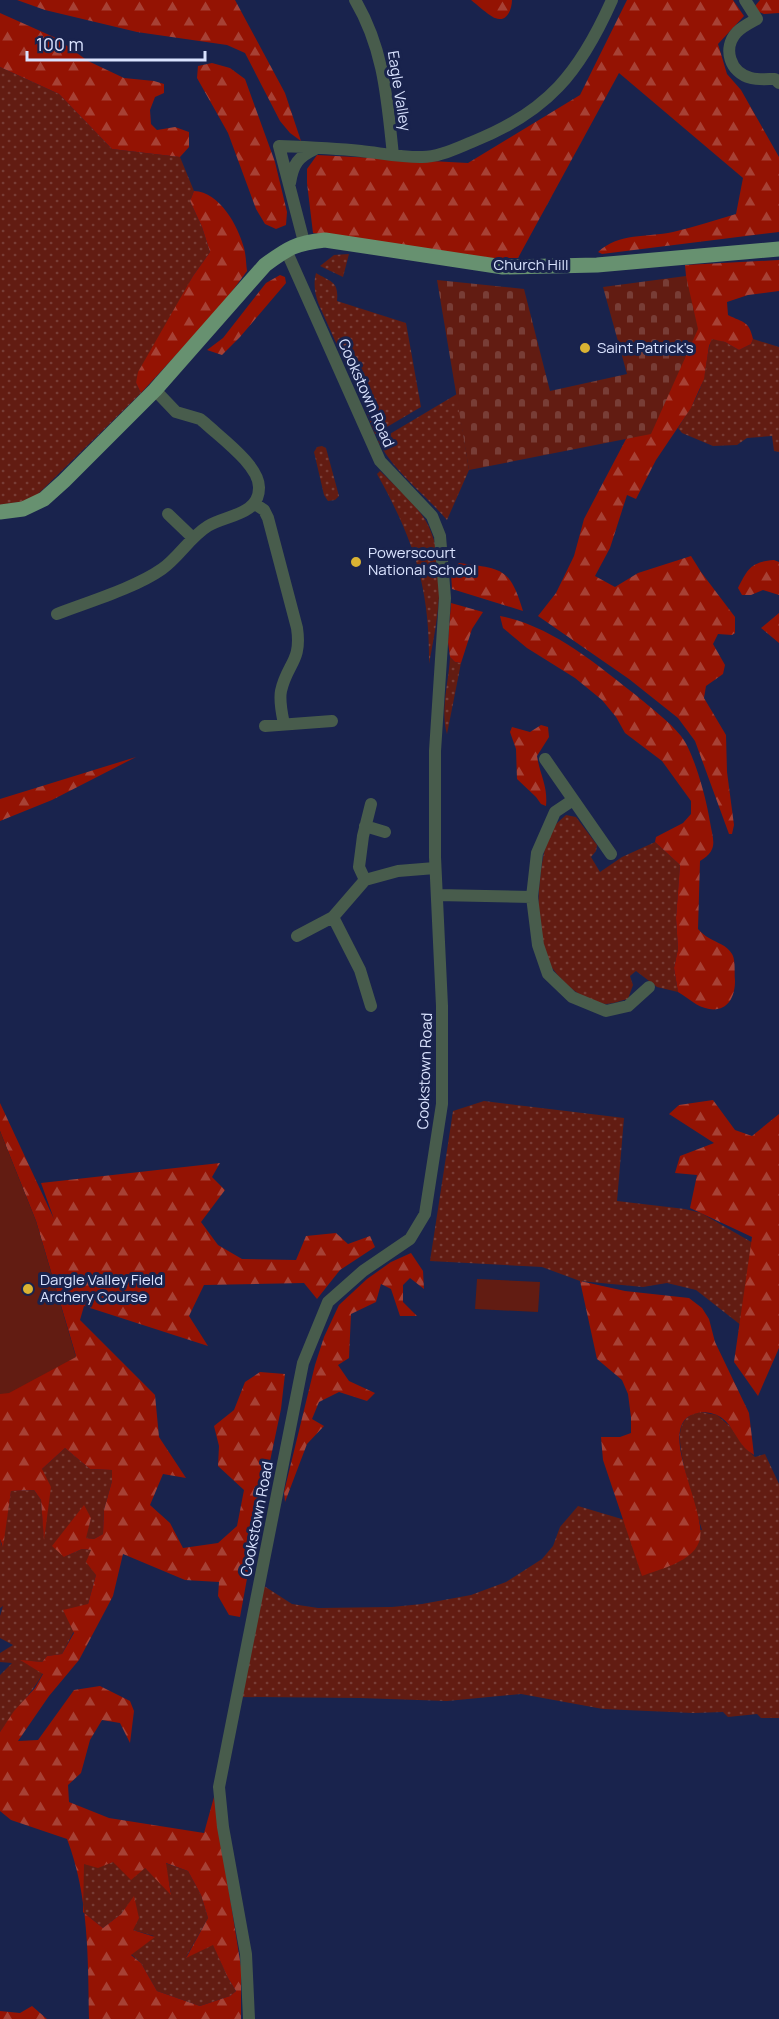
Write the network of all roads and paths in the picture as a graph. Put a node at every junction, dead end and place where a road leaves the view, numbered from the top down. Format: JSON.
{"nodes":[{"id":1,"x":355,"y":0,"type":"edge"},
{"id":2,"x":612,"y":0,"type":"edge"},
{"id":3,"x":745,"y":0,"type":"edge"},
{"id":4,"x":779,"y":83,"type":"edge"},
{"id":5,"x":319,"y":147,"type":"junction"},
{"id":6,"x":393,"y":155,"type":"junction"},
{"id":7,"x":290,"y":186,"type":"junction"},
{"id":8,"x":304,"y":242,"type":"junction"},
{"id":9,"x":779,"y":249,"type":"edge"},
{"id":10,"x":286,"y":250,"type":"junction"},
{"id":11,"x":155,"y":390,"type":"junction"},
{"id":12,"x":255,"y":504,"type":"junction"},
{"id":13,"x":0,"y":512,"type":"edge"},
{"id":14,"x":168,"y":514,"type":"dead end"},
{"id":15,"x":193,"y":538,"type":"junction"},
{"id":16,"x":57,"y":614,"type":"dead end"},
{"id":17,"x":332,"y":722,"type":"dead end"},
{"id":18,"x":284,"y":724,"type":"junction"},
{"id":19,"x":265,"y":726,"type":"dead end"},
{"id":20,"x":545,"y":759,"type":"dead end"},
{"id":21,"x":573,"y":800,"type":"junction"},
{"id":22,"x":370,"y":804,"type":"dead end"},
{"id":23,"x":365,"y":826,"type":"junction"},
{"id":24,"x":385,"y":832,"type":"dead end"},
{"id":25,"x":610,"y":854,"type":"dead end"},
{"id":26,"x":435,"y":868,"type":"junction"},
{"id":27,"x":364,"y":880,"type":"junction"},
{"id":28,"x":436,"y":896,"type":"junction"},
{"id":29,"x":532,"y":897,"type":"junction"},
{"id":30,"x":333,"y":917,"type":"junction"},
{"id":31,"x":297,"y":936,"type":"dead end"},
{"id":32,"x":649,"y":987,"type":"dead end"},
{"id":33,"x":371,"y":1005,"type":"dead end"},
{"id":34,"x":249,"y":2019,"type":"edge"}],
"edges":[{"from":1,"to":6,"type":"street","name":"Eagle Valley"},
{"from":2,"to":6,"type":"street","name":"Eagle Valley"},
{"from":3,"to":4,"type":"street"},
{"from":5,"to":6,"type":"street","name":"Eagle Valley"},
{"from":5,"to":7,"type":"street"},
{"from":5,"to":7,"type":"street","name":"Eagle Valley"},
{"from":7,"to":8,"type":"street"},
{"from":8,"to":9,"type":"main road","name":"Church Hill"},
{"from":8,"to":10,"type":"main road","name":"Church Hill"},
{"from":10,"to":11,"type":"main road","name":"Church Hill"},
{"from":10,"to":26,"type":"street","name":"Cookstown Road"},
{"from":11,"to":12,"type":"street"},
{"from":11,"to":13,"type":"main road","name":"Church Hill"},
{"from":12,"to":15,"type":"street"},
{"from":12,"to":18,"type":"street"},
{"from":14,"to":15,"type":"street"},
{"from":15,"to":16,"type":"street"},
{"from":17,"to":18,"type":"street"},
{"from":18,"to":19,"type":"street"},
{"from":20,"to":21,"type":"street"},
{"from":21,"to":25,"type":"street"},
{"from":21,"to":29,"type":"street"},
{"from":22,"to":23,"type":"street"},
{"from":23,"to":24,"type":"street"},
{"from":23,"to":27,"type":"street"},
{"from":26,"to":27,"type":"street"},
{"from":26,"to":28,"type":"street","name":"Cookstown Road"},
{"from":27,"to":30,"type":"street"},
{"from":28,"to":29,"type":"street"},
{"from":28,"to":34,"type":"street","name":"Cookstown Road"},
{"from":29,"to":32,"type":"street"},
{"from":30,"to":31,"type":"street"},
{"from":30,"to":33,"type":"street"}]}
